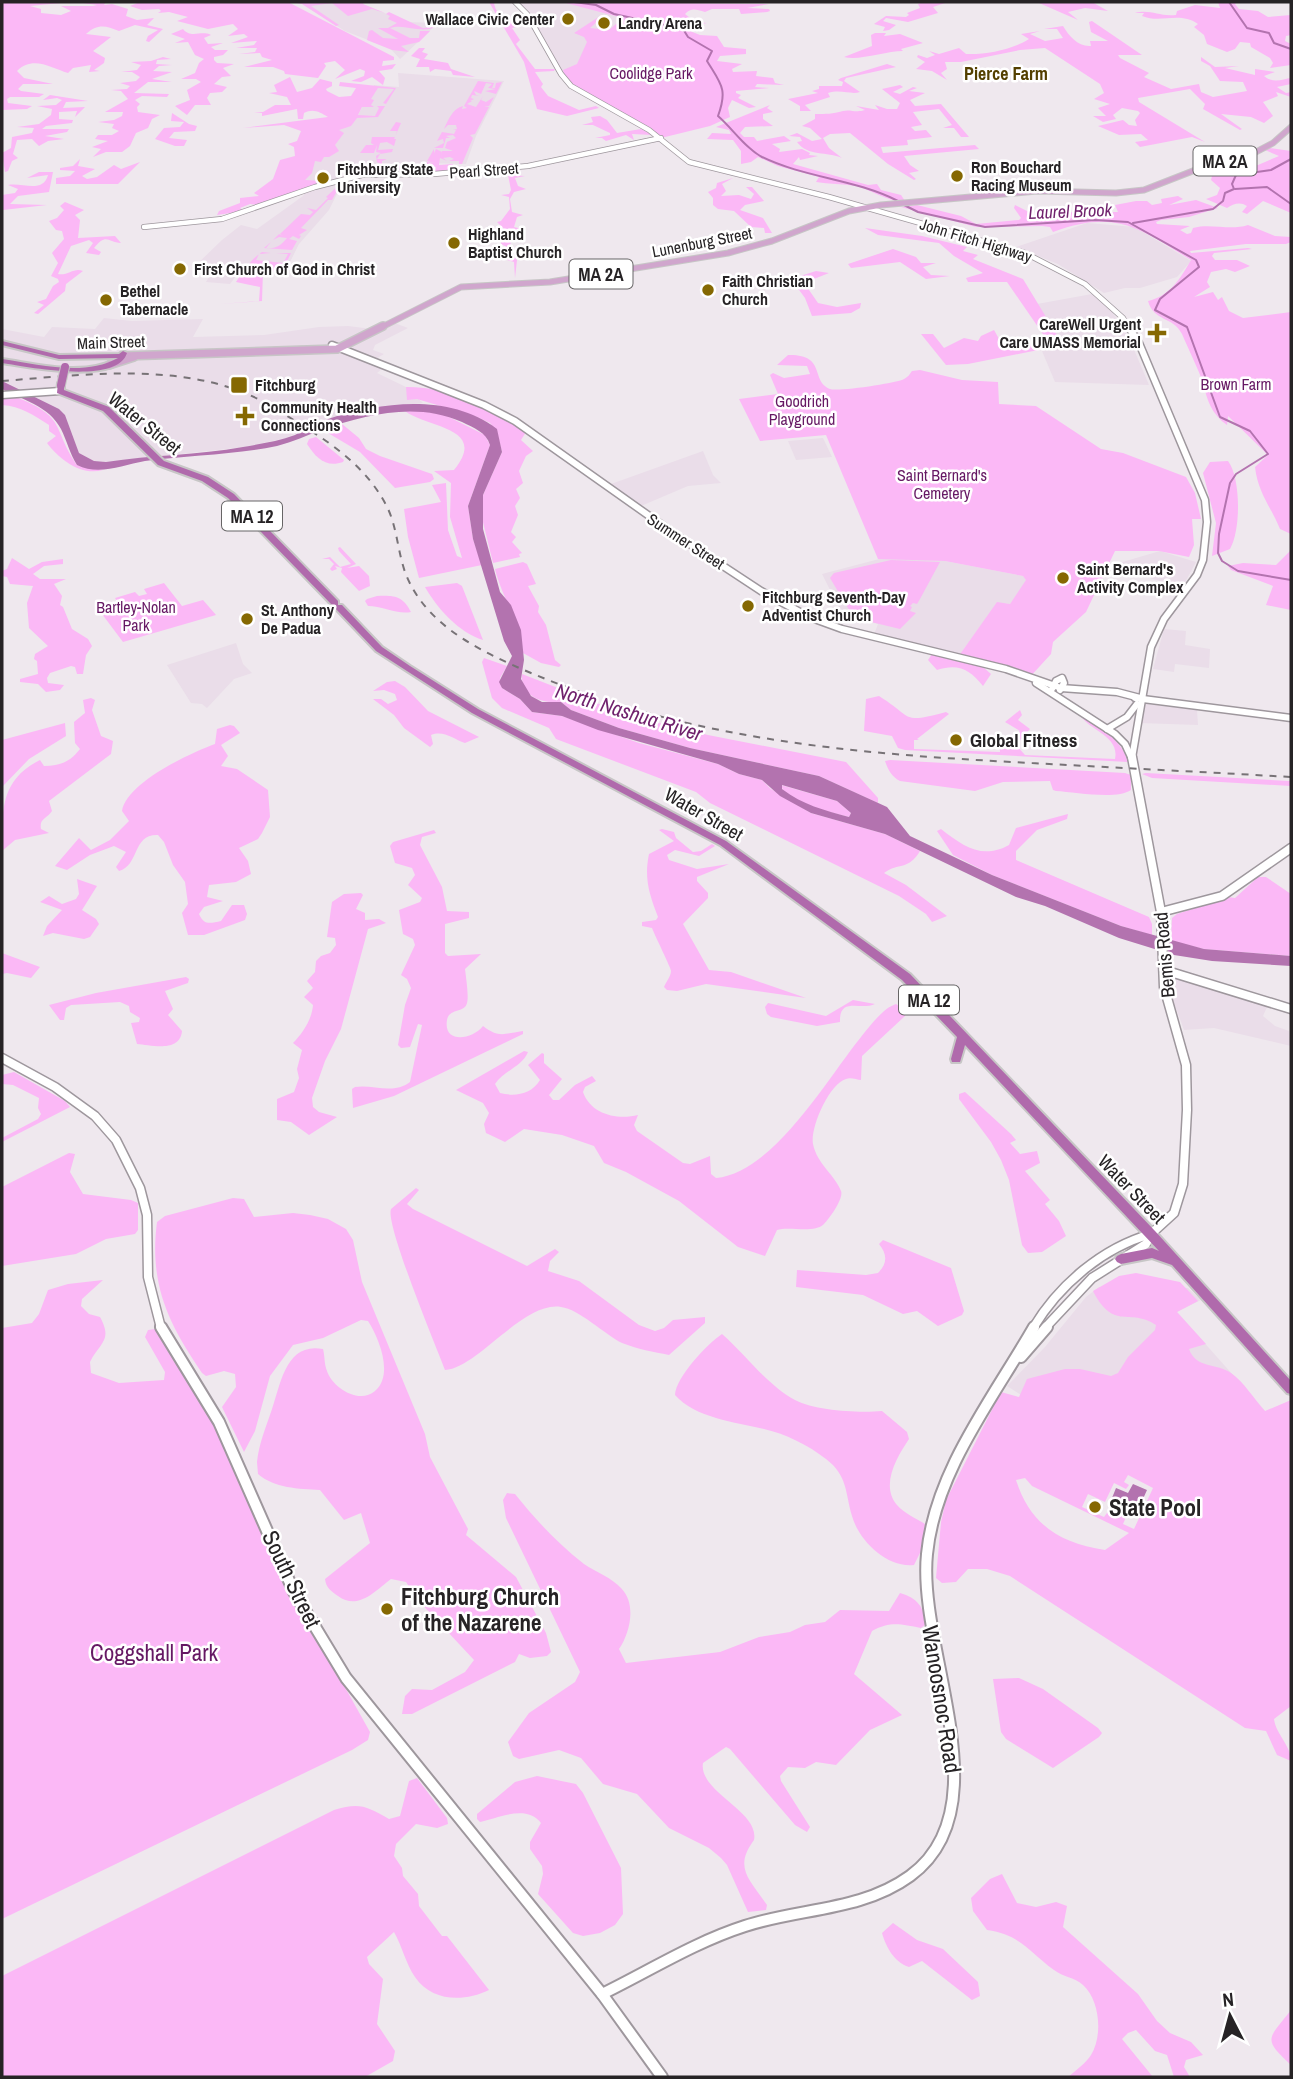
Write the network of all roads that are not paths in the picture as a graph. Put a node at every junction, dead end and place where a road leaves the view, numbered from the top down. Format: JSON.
{"nodes":[{"id":1,"x":515,"y":2,"type":"edge"},
{"id":2,"x":1291,"y":127,"type":"edge"},
{"id":3,"x":661,"y":138,"type":"junction"},
{"id":4,"x":896,"y":205,"type":"junction"},
{"id":5,"x":869,"y":208,"type":"junction"},
{"id":6,"x":898,"y":216,"type":"junction"},
{"id":7,"x":144,"y":227,"type":"dead end"},
{"id":8,"x":2,"y":343,"type":"edge"},
{"id":9,"x":335,"y":347,"type":"junction"},
{"id":10,"x":33,"y":351,"type":"junction"},
{"id":11,"x":190,"y":353,"type":"junction"},
{"id":12,"x":123,"y":354,"type":"junction"},
{"id":13,"x":149,"y":355,"type":"junction"},
{"id":14,"x":107,"y":356,"type":"junction"},
{"id":15,"x":2,"y":361,"type":"edge"},
{"id":16,"x":68,"y":361,"type":"junction"},
{"id":17,"x":109,"y":365,"type":"junction"},
{"id":18,"x":61,"y":388,"type":"junction"},
{"id":19,"x":2,"y":395,"type":"edge"},
{"id":20,"x":1006,"y":670,"type":"junction"},
{"id":21,"x":1029,"y":678,"type":"junction"},
{"id":22,"x":1059,"y":684,"type":"junction"},
{"id":23,"x":1059,"y":697,"type":"junction"},
{"id":24,"x":1140,"y":698,"type":"junction"},
{"id":25,"x":1291,"y":718,"type":"edge"},
{"id":26,"x":1107,"y":729,"type":"junction"},
{"id":27,"x":1132,"y":758,"type":"junction"},
{"id":28,"x":1291,"y":848,"type":"edge"},
{"id":29,"x":1161,"y":912,"type":"junction"},
{"id":30,"x":1164,"y":970,"type":"junction"},
{"id":31,"x":1291,"y":1009,"type":"edge"},
{"id":32,"x":962,"y":1035,"type":"junction"},
{"id":33,"x":2,"y":1058,"type":"edge"},
{"id":34,"x":956,"y":1059,"type":"dead end"},
{"id":35,"x":1152,"y":1234,"type":"junction"},
{"id":36,"x":1121,"y":1259,"type":"junction"},
{"id":37,"x":1177,"y":1264,"type":"junction"},
{"id":38,"x":1014,"y":1364,"type":"junction"},
{"id":39,"x":1291,"y":1389,"type":"edge"},
{"id":40,"x":602,"y":1994,"type":"junction"},
{"id":41,"x":662,"y":2077,"type":"edge"}],
"edges":[{"from":1,"to":3,"type":"main road"},
{"from":2,"to":4,"type":"main road","name":"Lunenburg Street","number":"MA 2A"},
{"from":3,"to":5,"type":"main road","name":"John Fitch Highway"},
{"from":3,"to":7,"type":"main road","name":"Pearl Street"},
{"from":4,"to":5,"type":"main road","name":"Lunenburg Street","number":"MA 2A"},
{"from":4,"to":6,"type":"main road"},
{"from":5,"to":6,"type":"main road","name":"John Fitch Highway"},
{"from":5,"to":9,"type":"main road","name":"Lunenburg Street","number":"MA 2A"},
{"from":6,"to":24,"type":"main road","name":"John Fitch Highway"},
{"from":8,"to":10,"type":"highway","name":"Main Street"},
{"from":9,"to":11,"type":"main road","name":"Main Street","number":"MA 2A"},
{"from":9,"to":20,"type":"main road","name":"Summer Street"},
{"from":10,"to":16,"type":"highway","name":"Main Street"},
{"from":10,"to":16,"type":"highway","name":"Main Street"},
{"from":11,"to":12,"type":"main road","name":"Main Street","number":"MA 2A"},
{"from":11,"to":13,"type":"main road","name":"Main Street","number":"MA 2A"},
{"from":12,"to":13,"type":"main road","name":"Main Street","number":"MA 2A"},
{"from":12,"to":14,"type":"highway","name":"Main Street","number":"MA 2A"},
{"from":12,"to":16,"type":"highway","name":"Main Street","number":"MA 2A"},
{"from":12,"to":17,"type":"highway"},
{"from":13,"to":17,"type":"main road"},
{"from":14,"to":16,"type":"highway","name":"Main Street","number":"MA 2A"},
{"from":14,"to":17,"type":"highway"},
{"from":15,"to":17,"type":"highway"},
{"from":16,"to":18,"type":"highway","bridge":true},
{"from":18,"to":19,"type":"main road"},
{"from":18,"to":32,"type":"highway","name":"Water Street","number":"MA 12"},
{"from":20,"to":21,"type":"main road","name":"Summer Street"},
{"from":20,"to":22,"type":"main road"},
{"from":21,"to":22,"type":"main road","name":"Summer Street"},
{"from":21,"to":23,"type":"main road","name":"Bemis Road"},
{"from":22,"to":23,"type":"main road"},
{"from":22,"to":24,"type":"main road"},
{"from":23,"to":26,"type":"main road","name":"Bemis Road"},
{"from":24,"to":25,"type":"main road"},
{"from":24,"to":26,"type":"main road","name":"John Fitch Highway"},
{"from":24,"to":27,"type":"main road","name":"John Fitch Highway"},
{"from":26,"to":27,"type":"main road","name":"Bemis Road"},
{"from":27,"to":29,"type":"main road","name":"Bemis Road"},
{"from":28,"to":29,"type":"main road"},
{"from":29,"to":30,"type":"main road","name":"Bemis Road"},
{"from":30,"to":31,"type":"main road"},
{"from":30,"to":35,"type":"main road","name":"Bemis Road"},
{"from":32,"to":34,"type":"highway"},
{"from":32,"to":35,"type":"highway","name":"Water Street","number":"MA 12"},
{"from":33,"to":40,"type":"main road","name":"South Street"},
{"from":35,"to":36,"type":"main road","name":"Wanoosnoc Road"},
{"from":35,"to":37,"type":"highway","name":"Water Street","number":"MA 12"},
{"from":35,"to":38,"type":"main road","name":"Wanoosnoc Road"},
{"from":36,"to":37,"type":"highway"},
{"from":36,"to":38,"type":"main road","name":"Wanoosnoc Road"},
{"from":37,"to":39,"type":"highway","name":"Water Street","number":"MA 12"},
{"from":38,"to":40,"type":"main road","name":"Wanoosnoc Road"},
{"from":40,"to":41,"type":"main road","name":"South Street"}]}
